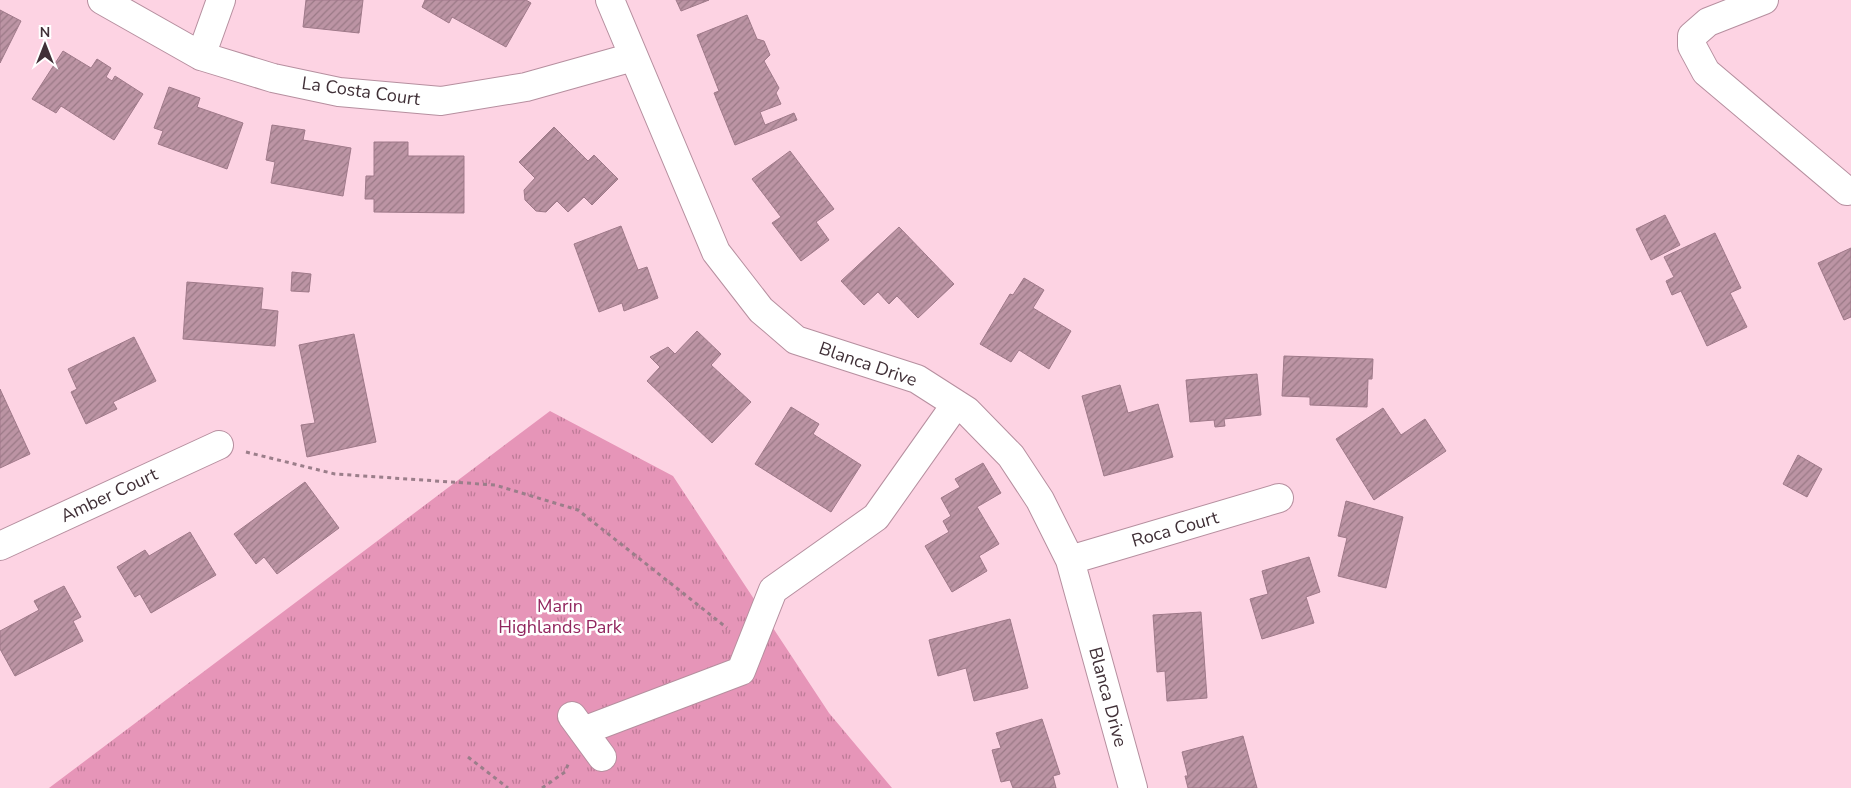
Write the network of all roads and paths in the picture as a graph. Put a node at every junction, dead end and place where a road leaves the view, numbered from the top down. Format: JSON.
{"nodes":[{"id":1,"x":102,"y":0,"type":"edge"},
{"id":2,"x":221,"y":0,"type":"edge"},
{"id":3,"x":610,"y":0,"type":"edge"},
{"id":4,"x":1764,"y":0,"type":"edge"},
{"id":5,"x":202,"y":56,"type":"junction"},
{"id":6,"x":633,"y":57,"type":"junction"},
{"id":7,"x":1847,"y":191,"type":"dead end"},
{"id":8,"x":956,"y":404,"type":"junction"},
{"id":9,"x":219,"y":445,"type":"joint"},
{"id":10,"x":1279,"y":498,"type":"dead end"},
{"id":11,"x":0,"y":546,"type":"edge"},
{"id":12,"x":1070,"y":560,"type":"junction"},
{"id":13,"x":742,"y":669,"type":"junction"},
{"id":14,"x":578,"y":723,"type":"junction"},
{"id":15,"x":468,"y":757,"type":"dead end"},
{"id":16,"x":602,"y":757,"type":"dead end"},
{"id":17,"x":508,"y":788,"type":"edge"},
{"id":18,"x":542,"y":788,"type":"edge"},
{"id":19,"x":1133,"y":788,"type":"edge"}],
"edges":[{"from":1,"to":5,"type":"street","name":"La Costa Court"},
{"from":2,"to":5,"type":"street"},
{"from":3,"to":6,"type":"street","name":"Blanca Drive"},
{"from":4,"to":7,"type":"street"},
{"from":5,"to":6,"type":"street","name":"La Costa Court"},
{"from":6,"to":8,"type":"street","name":"Blanca Drive"},
{"from":8,"to":12,"type":"street","name":"Blanca Drive"},
{"from":8,"to":13,"type":"street"},
{"from":9,"to":11,"type":"street","name":"Amber Court"},
{"from":9,"to":13,"type":"path"},
{"from":10,"to":12,"type":"street","name":"Roca Court"},
{"from":12,"to":19,"type":"street","name":"Blanca Drive"},
{"from":13,"to":14,"type":"street"},
{"from":14,"to":16,"type":"street"},
{"from":14,"to":18,"type":"path"},
{"from":15,"to":17,"type":"path"}]}
